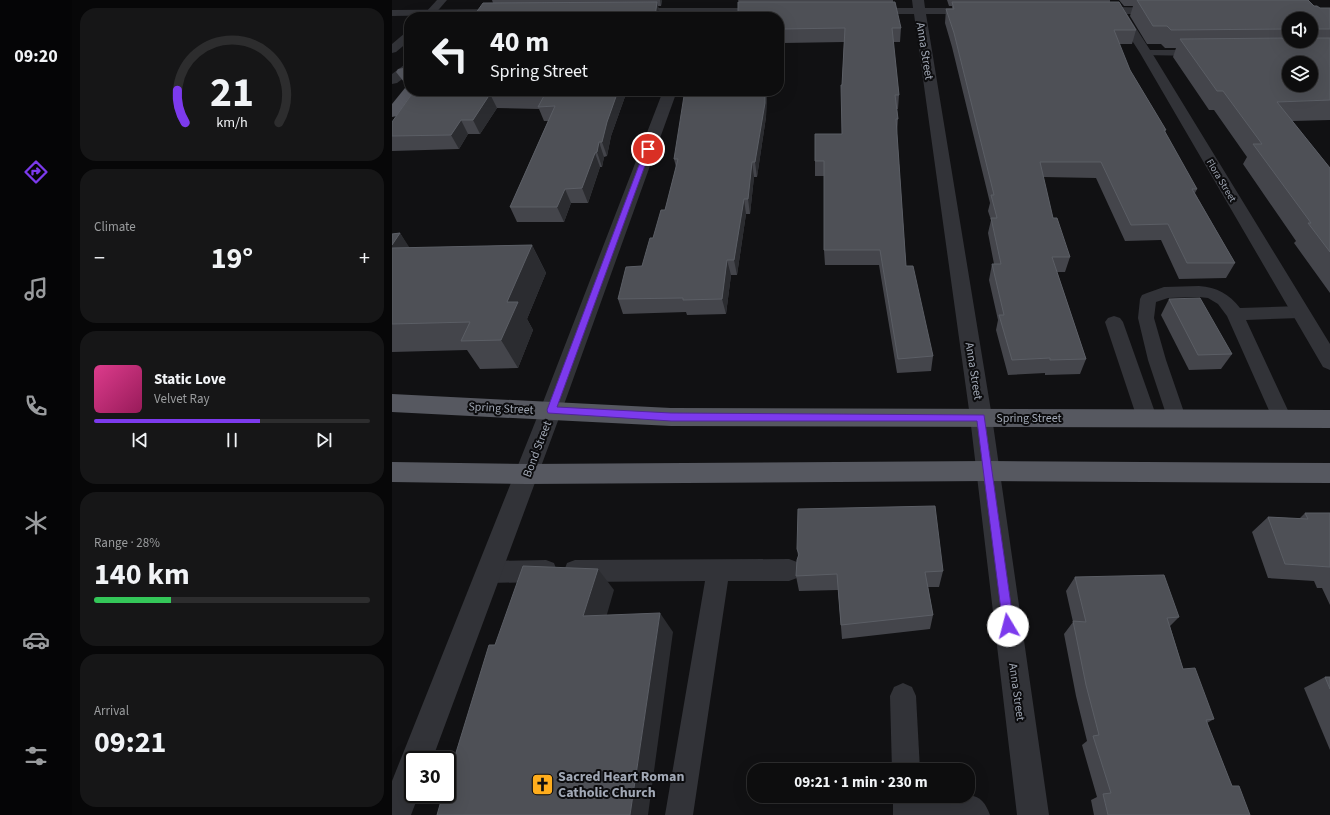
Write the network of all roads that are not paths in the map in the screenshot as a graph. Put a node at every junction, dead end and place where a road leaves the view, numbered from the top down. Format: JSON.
{"nodes":[{"id":1,"x":442,"y":0,"type":"edge"},
{"id":2,"x":482,"y":0,"type":"edge"},
{"id":3,"x":918,"y":6,"type":"edge"},
{"id":4,"x":1115,"y":6,"type":"edge"},
{"id":5,"x":700,"y":9,"type":"edge"},
{"id":6,"x":621,"y":11,"type":"edge"},
{"id":7,"x":778,"y":11,"type":"edge"},
{"id":8,"x":856,"y":11,"type":"edge"},
{"id":9,"x":1080,"y":11,"type":"edge"},
{"id":10,"x":1175,"y":11,"type":"edge"},
{"id":11,"x":431,"y":12,"type":"edge"},
{"id":12,"x":472,"y":12,"type":"edge"},
{"id":13,"x":988,"y":12,"type":"edge"},
{"id":14,"x":392,"y":13,"type":"edge"},
{"id":15,"x":404,"y":13,"type":"edge"},
{"id":16,"x":398,"y":31,"type":"dead end"},
{"id":17,"x":404,"y":31,"type":"edge"},
{"id":18,"x":404,"y":39,"type":"edge"},
{"id":19,"x":392,"y":51,"type":"edge"},
{"id":20,"x":404,"y":52,"type":"edge"},
{"id":21,"x":1210,"y":53,"type":"edge"},
{"id":22,"x":1146,"y":54,"type":"junction"},
{"id":23,"x":406,"y":96,"type":"edge"},
{"id":24,"x":668,"y":96,"type":"edge"},
{"id":25,"x":392,"y":113,"type":"edge"},
{"id":26,"x":1300,"y":312,"type":"junction"},
{"id":27,"x":1235,"y":314,"type":"junction"},
{"id":28,"x":1114,"y":322,"type":"dead end"},
{"id":29,"x":1330,"y":362,"type":"edge"},
{"id":30,"x":392,"y":403,"type":"edge"},
{"id":31,"x":551,"y":410,"type":"junction"},
{"id":32,"x":981,"y":417,"type":"junction"},
{"id":33,"x":1147,"y":418,"type":"junction"},
{"id":34,"x":1176,"y":418,"type":"junction"},
{"id":35,"x":1282,"y":419,"type":"junction"},
{"id":36,"x":1330,"y":419,"type":"edge"},
{"id":37,"x":988,"y":471,"type":"junction"},
{"id":38,"x":392,"y":472,"type":"edge"},
{"id":39,"x":1330,"y":473,"type":"edge"},
{"id":40,"x":527,"y":474,"type":"junction"},
{"id":41,"x":718,"y":570,"type":"junction"},
{"id":42,"x":789,"y":570,"type":"dead end"},
{"id":43,"x":488,"y":572,"type":"junction"},
{"id":44,"x":903,"y":696,"type":"dead end"},
{"id":45,"x":419,"y":751,"type":"edge"},
{"id":46,"x":906,"y":763,"type":"edge"},
{"id":47,"x":404,"y":792,"type":"edge"},
{"id":48,"x":907,"y":803,"type":"edge"},
{"id":49,"x":395,"y":815,"type":"edge"},
{"id":50,"x":680,"y":815,"type":"edge"},
{"id":51,"x":908,"y":815,"type":"edge"},
{"id":52,"x":926,"y":815,"type":"edge"},
{"id":53,"x":976,"y":815,"type":"edge"},
{"id":54,"x":1033,"y":815,"type":"edge"}],
"edges":[{"from":1,"to":11,"type":"lane"},
{"from":2,"to":12,"type":"street"},
{"from":3,"to":8,"type":"street"},
{"from":3,"to":13,"type":"street"},
{"from":3,"to":32,"type":"street","name":"Anna Street"},
{"from":4,"to":9,"type":"street"},
{"from":4,"to":10,"type":"street"},
{"from":4,"to":22,"type":"street","name":"Flora Street"},
{"from":5,"to":6,"type":"street"},
{"from":5,"to":7,"type":"street"},
{"from":14,"to":15,"type":"street"},
{"from":16,"to":17,"type":"lane"},
{"from":18,"to":19,"type":"lane"},
{"from":19,"to":20,"type":"lane"},
{"from":21,"to":22,"type":"lane"},
{"from":22,"to":26,"type":"street","name":"Flora Street"},
{"from":23,"to":25,"type":"highway"},
{"from":24,"to":31,"type":"street","name":"Bond Street"},
{"from":26,"to":27,"type":"lane"},
{"from":26,"to":29,"type":"street","name":"Flora Street"},
{"from":27,"to":34,"type":"lane"},
{"from":27,"to":35,"type":"lane"},
{"from":28,"to":33,"type":"lane"},
{"from":30,"to":31,"type":"highway","name":"Spring Street"},
{"from":31,"to":32,"type":"highway","name":"Spring Street"},
{"from":31,"to":40,"type":"street","name":"Bond Street"},
{"from":32,"to":33,"type":"highway","name":"Spring Street"},
{"from":32,"to":37,"type":"street","name":"Anna Street"},
{"from":33,"to":34,"type":"highway","name":"Spring Street"},
{"from":34,"to":35,"type":"highway","name":"Spring Street"},
{"from":35,"to":36,"type":"highway","name":"Spring Street"},
{"from":37,"to":39,"type":"highway"},
{"from":37,"to":40,"type":"highway"},
{"from":37,"to":54,"type":"street","name":"Anna Street"},
{"from":38,"to":40,"type":"highway"},
{"from":40,"to":43,"type":"street","name":"Bond Street"},
{"from":41,"to":42,"type":"lane"},
{"from":41,"to":43,"type":"lane"},
{"from":41,"to":50,"type":"lane"},
{"from":43,"to":45,"type":"street","name":"Bond Street"},
{"from":44,"to":46,"type":"lane"},
{"from":47,"to":49,"type":"street"},
{"from":48,"to":51,"type":"lane"},
{"from":52,"to":53,"type":"lane"}]}
